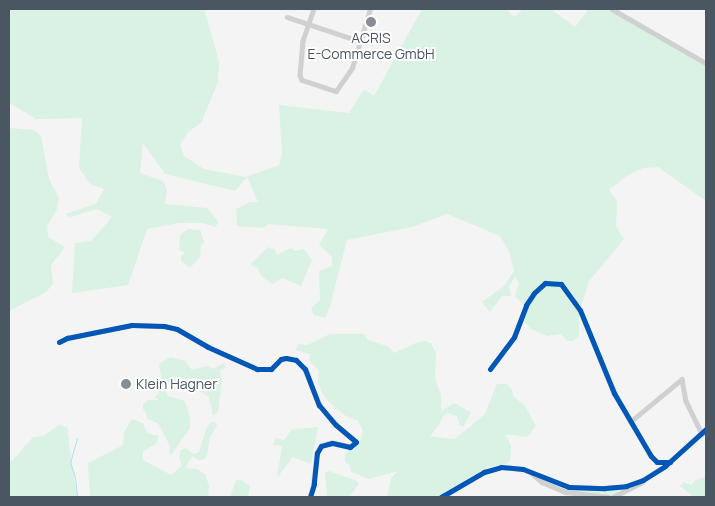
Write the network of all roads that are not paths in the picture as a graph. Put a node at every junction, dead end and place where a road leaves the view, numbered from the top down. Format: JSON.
{"nodes":[{"id":1,"x":314,"y":9,"type":"edge"},
{"id":2,"x":370,"y":9,"type":"edge"},
{"id":3,"x":612,"y":9,"type":"edge"},
{"id":4,"x":287,"y":16,"type":"dead end"},
{"id":5,"x":309,"y":24,"type":"junction"},
{"id":6,"x":359,"y":41,"type":"junction"},
{"id":7,"x":706,"y":63,"type":"edge"},
{"id":8,"x":60,"y":342,"type":"dead end"},
{"id":9,"x":490,"y":369,"type":"dead end"},
{"id":10,"x":630,"y":422,"type":"junction"},
{"id":11,"x":706,"y":429,"type":"edge"},
{"id":12,"x":702,"y":434,"type":"junction"},
{"id":13,"x":670,"y":462,"type":"junction"},
{"id":14,"x":529,"y":471,"type":"junction"},
{"id":15,"x":643,"y":480,"type":"junction"},
{"id":16,"x":310,"y":497,"type":"edge"},
{"id":17,"x":441,"y":497,"type":"edge"},
{"id":18,"x":608,"y":497,"type":"edge"},
{"id":19,"x":613,"y":497,"type":"edge"}],
"edges":[{"from":1,"to":5,"type":"street"},
{"from":2,"to":6,"type":"street"},
{"from":3,"to":7,"type":"street"},
{"from":4,"to":5,"type":"street"},
{"from":5,"to":6,"type":"street"},
{"from":5,"to":6,"type":"street"},
{"from":8,"to":16,"type":"street"},
{"from":9,"to":10,"type":"street"},
{"from":10,"to":12,"type":"street"},
{"from":10,"to":13,"type":"street"},
{"from":11,"to":12,"type":"street"},
{"from":12,"to":13,"type":"street"},
{"from":13,"to":15,"type":"street"},
{"from":14,"to":15,"type":"street"},
{"from":14,"to":17,"type":"street"},
{"from":14,"to":18,"type":"street"},
{"from":15,"to":19,"type":"street"}]}
